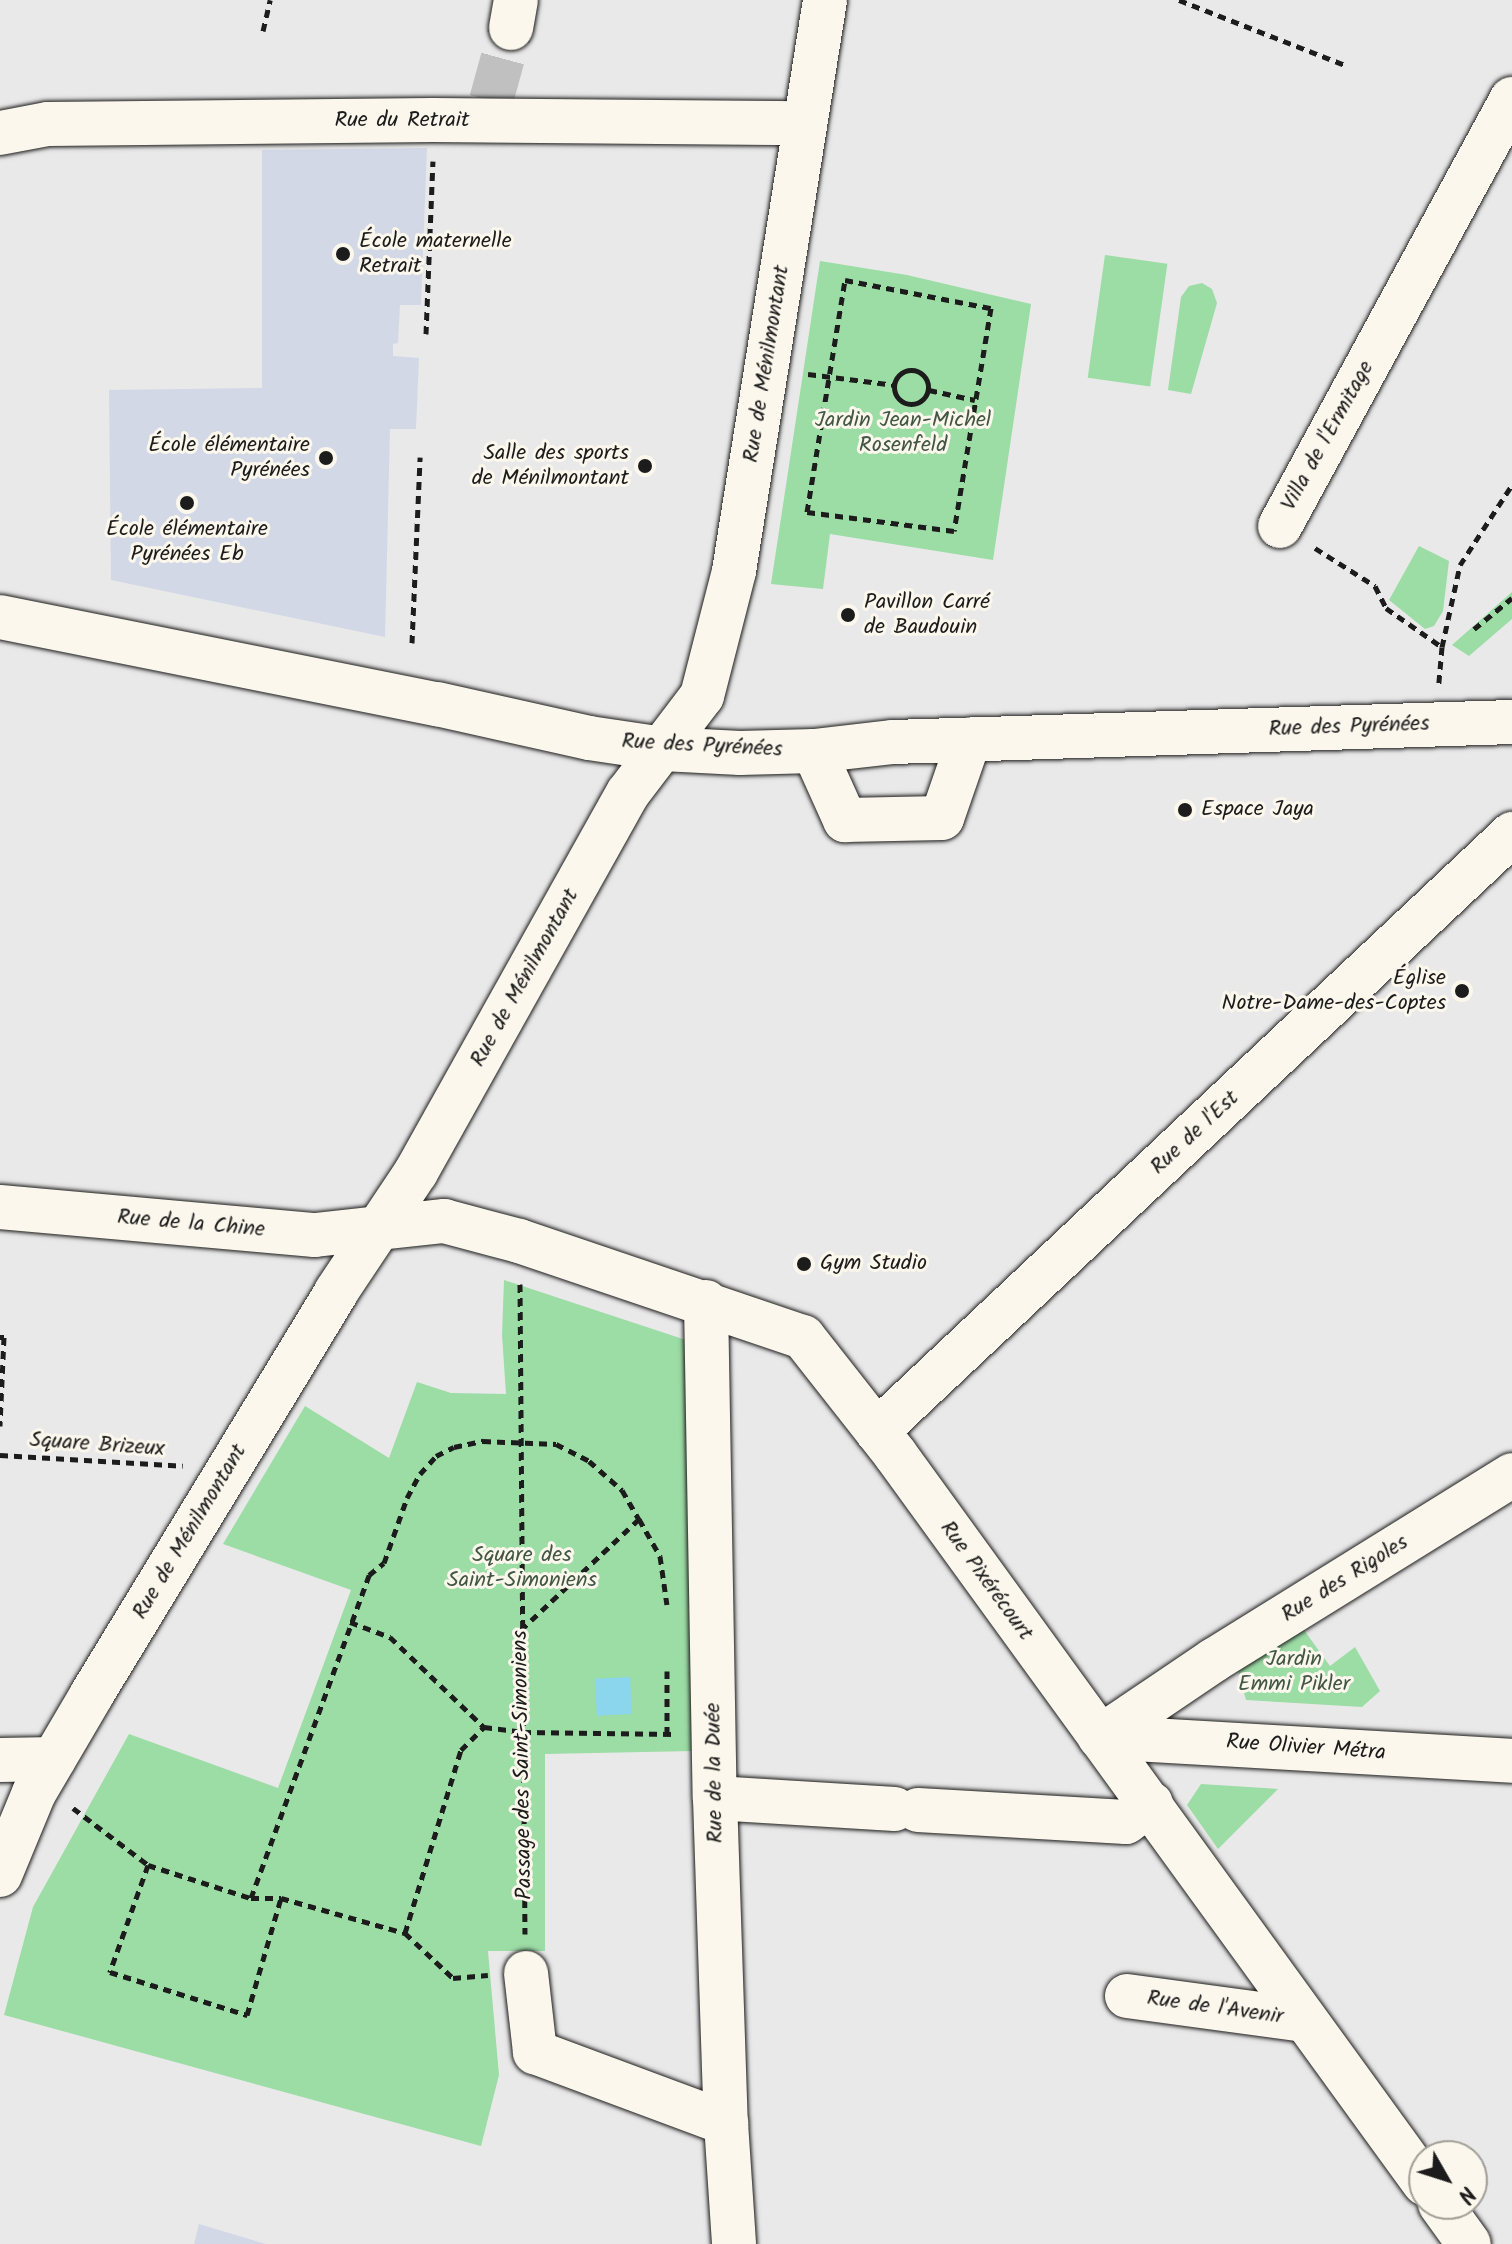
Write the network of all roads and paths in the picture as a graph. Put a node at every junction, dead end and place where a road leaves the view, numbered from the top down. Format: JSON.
{"nodes":[{"id":1,"x":270,"y":0,"type":"edge"},
{"id":2,"x":825,"y":0,"type":"edge"},
{"id":3,"x":1179,"y":0,"type":"edge"},
{"id":4,"x":263,"y":31,"type":"dead end"},
{"id":5,"x":1347,"y":66,"type":"dead end"},
{"id":6,"x":1512,"y":99,"type":"edge"},
{"id":7,"x":433,"y":120,"type":"junction"},
{"id":8,"x":804,"y":123,"type":"junction"},
{"id":9,"x":0,"y":133,"type":"edge"},
{"id":10,"x":426,"y":334,"type":"dead end"},
{"id":11,"x":803,"y":374,"type":"dead end"},
{"id":12,"x":831,"y":377,"type":"junction"},
{"id":13,"x":895,"y":385,"type":"junction"},
{"id":14,"x":929,"y":390,"type":"junction"},
{"id":15,"x":975,"y":400,"type":"junction"},
{"id":16,"x":420,"y":457,"type":"dead end"},
{"id":17,"x":1512,"y":485,"type":"edge"},
{"id":18,"x":1280,"y":526,"type":"joint"},
{"id":19,"x":1512,"y":598,"type":"edge"},
{"id":20,"x":0,"y":617,"type":"edge"},
{"id":21,"x":1474,"y":629,"type":"dead end"},
{"id":22,"x":412,"y":643,"type":"dead end"},
{"id":23,"x":1442,"y":647,"type":"junction"},
{"id":24,"x":1512,"y":722,"type":"edge"},
{"id":25,"x":1435,"y":724,"type":"junction"},
{"id":26,"x":969,"y":740,"type":"junction"},
{"id":27,"x":663,"y":749,"type":"junction"},
{"id":28,"x":814,"y":751,"type":"junction"},
{"id":29,"x":1512,"y":834,"type":"edge"},
{"id":30,"x":0,"y":1207,"type":"edge"},
{"id":31,"x":383,"y":1226,"type":"junction"},
{"id":32,"x":520,"y":1275,"type":"dead end"},
{"id":33,"x":706,"y":1302,"type":"junction"},
{"id":34,"x":0,"y":1337,"type":"edge"},
{"id":35,"x":0,"y":1426,"type":"edge"},
{"id":36,"x":877,"y":1431,"type":"junction"},
{"id":37,"x":521,"y":1441,"type":"junction"},
{"id":38,"x":0,"y":1455,"type":"edge"},
{"id":39,"x":192,"y":1467,"type":"dead end"},
{"id":40,"x":1512,"y":1475,"type":"edge"},
{"id":41,"x":639,"y":1519,"type":"junction"},
{"id":42,"x":668,"y":1615,"type":"dead end"},
{"id":43,"x":350,"y":1622,"type":"junction"},
{"id":44,"x":522,"y":1629,"type":"junction"},
{"id":45,"x":667,"y":1659,"type":"dead end"},
{"id":46,"x":484,"y":1727,"type":"junction"},
{"id":47,"x":523,"y":1732,"type":"junction"},
{"id":48,"x":1100,"y":1737,"type":"junction"},
{"id":49,"x":54,"y":1759,"type":"junction"},
{"id":50,"x":0,"y":1760,"type":"edge"},
{"id":51,"x":1512,"y":1761,"type":"edge"},
{"id":52,"x":715,"y":1798,"type":"junction"},
{"id":53,"x":1151,"y":1804,"type":"junction"},
{"id":54,"x":68,"y":1805,"type":"dead end"},
{"id":55,"x":148,"y":1865,"type":"junction"},
{"id":56,"x":0,"y":1875,"type":"edge"},
{"id":57,"x":251,"y":1898,"type":"junction"},
{"id":58,"x":281,"y":1898,"type":"junction"},
{"id":59,"x":405,"y":1933,"type":"junction"},
{"id":60,"x":526,"y":1973,"type":"junction"},
{"id":61,"x":1127,"y":1996,"type":"dead end"},
{"id":62,"x":1304,"y":2020,"type":"junction"},
{"id":63,"x":726,"y":2123,"type":"junction"},
{"id":64,"x":1408,"y":2161,"type":"edge"},
{"id":65,"x":1452,"y":2220,"type":"edge"},
{"id":66,"x":734,"y":2244,"type":"edge"},
{"id":67,"x":1469,"y":2244,"type":"edge"}],
"edges":[{"from":1,"to":4,"type":"path"},
{"from":2,"to":8,"type":"street","name":"Rue de Ménilmontant"},
{"from":3,"to":5,"type":"path"},
{"from":6,"to":18,"type":"street","name":"Villa de l'Ermitage"},
{"from":7,"to":8,"type":"street","name":"Rue du Retrait"},
{"from":7,"to":9,"type":"street","name":"Rue du Retrait"},
{"from":7,"to":10,"type":"path"},
{"from":8,"to":27,"type":"street","name":"Rue de Ménilmontant"},
{"from":11,"to":12,"type":"path"},
{"from":12,"to":13,"type":"path"},
{"from":12,"to":15,"type":"path"},
{"from":12,"to":15,"type":"path"},
{"from":13,"to":14,"type":"path"},
{"from":13,"to":14,"type":"path"},
{"from":14,"to":15,"type":"path"},
{"from":16,"to":22,"type":"path"},
{"from":17,"to":23,"type":"path"},
{"from":18,"to":23,"type":"path","name":"Villa de l'Ermitage"},
{"from":19,"to":21,"type":"path"},
{"from":20,"to":27,"type":"street","name":"Rue des Pyrénées"},
{"from":23,"to":25,"type":"path"},
{"from":24,"to":25,"type":"street","name":"Rue des Pyrénées"},
{"from":25,"to":26,"type":"street","name":"Rue des Pyrénées"},
{"from":26,"to":28,"type":"street","name":"Rue des Pyrénées"},
{"from":26,"to":28,"type":"street"},
{"from":27,"to":28,"type":"street","name":"Rue des Pyrénées"},
{"from":27,"to":31,"type":"street","name":"Rue de Ménilmontant"},
{"from":29,"to":36,"type":"street","name":"Rue de l'Est"},
{"from":30,"to":31,"type":"street","name":"Rue de la Chine"},
{"from":31,"to":33,"type":"street","name":"Rue Pixérécourt"},
{"from":31,"to":49,"type":"street","name":"Rue de Ménilmontant"},
{"from":32,"to":37,"type":"path","name":"Passage des Saint-Simoniens"},
{"from":33,"to":36,"type":"street","name":"Rue Pixérécourt"},
{"from":33,"to":52,"type":"street","name":"Rue de la Duée"},
{"from":34,"to":35,"type":"path","name":"Square Brizeux"},
{"from":36,"to":48,"type":"street","name":"Rue Pixérécourt"},
{"from":37,"to":41,"type":"path"},
{"from":37,"to":43,"type":"path"},
{"from":37,"to":44,"type":"path","name":"Passage des Saint-Simoniens"},
{"from":38,"to":39,"type":"path","name":"Square Brizeux"},
{"from":40,"to":48,"type":"street","name":"Rue des Rigoles"},
{"from":41,"to":42,"type":"path"},
{"from":41,"to":44,"type":"path"},
{"from":43,"to":46,"type":"path"},
{"from":43,"to":57,"type":"path"},
{"from":44,"to":47,"type":"path","name":"Passage des Saint-Simoniens"},
{"from":45,"to":47,"type":"path"},
{"from":46,"to":47,"type":"path"},
{"from":46,"to":59,"type":"path"},
{"from":47,"to":60,"type":"path","name":"Passage des Saint-Simoniens"},
{"from":48,"to":51,"type":"street","name":"Rue Olivier Métra"},
{"from":48,"to":53,"type":"street","name":"Rue Pixérécourt"},
{"from":49,"to":50,"type":"street"},
{"from":49,"to":56,"type":"street","name":"Rue de Ménilmontant"},
{"from":52,"to":53,"type":"street"},
{"from":52,"to":63,"type":"street","name":"Rue de la Duée"},
{"from":53,"to":62,"type":"street","name":"Rue Pixérécourt"},
{"from":54,"to":55,"type":"path"},
{"from":55,"to":57,"type":"path"},
{"from":55,"to":58,"type":"path"},
{"from":57,"to":58,"type":"path"},
{"from":58,"to":59,"type":"path"},
{"from":59,"to":60,"type":"path"},
{"from":60,"to":63,"type":"street"},
{"from":61,"to":62,"type":"street","name":"Rue de l'Avenir"},
{"from":62,"to":64,"type":"street","name":"Rue Pixérécourt"},
{"from":63,"to":66,"type":"street","name":"Rue de la Duée"},
{"from":65,"to":67,"type":"street"}]}
